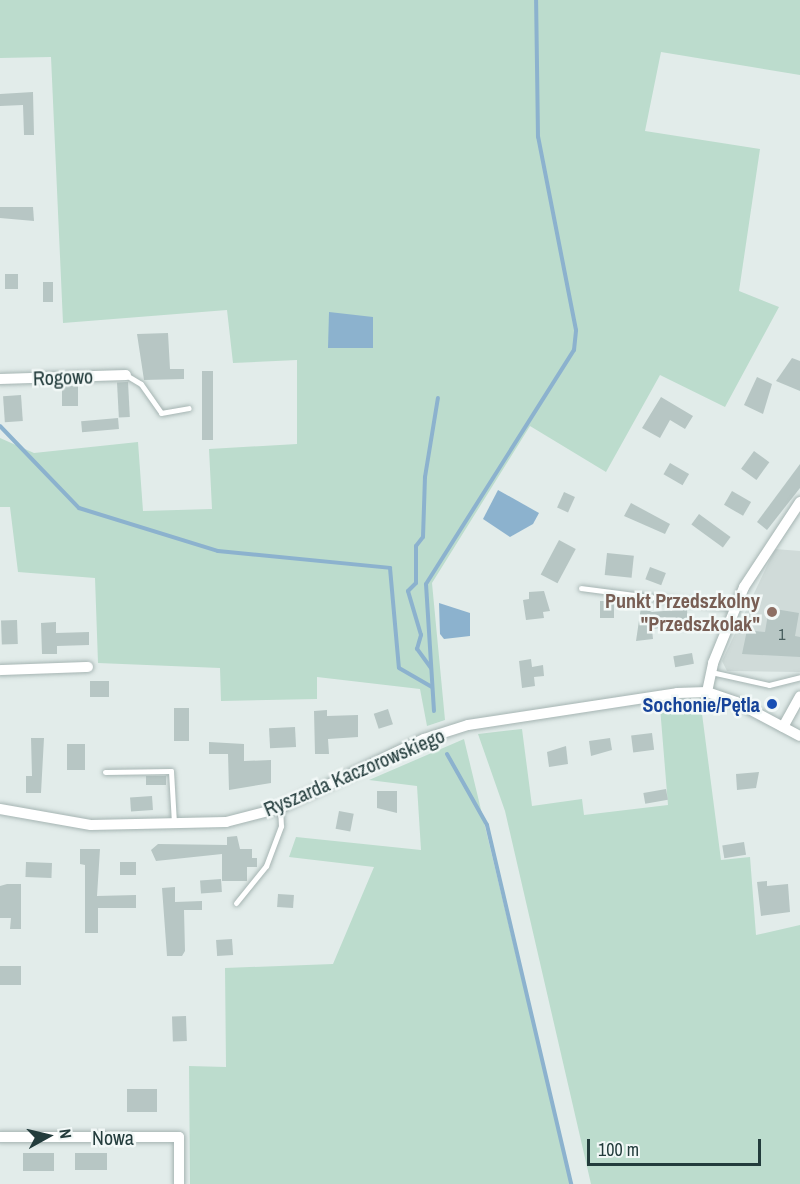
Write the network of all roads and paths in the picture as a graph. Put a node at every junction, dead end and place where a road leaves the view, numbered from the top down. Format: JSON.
{"nodes":[{"id":1,"x":126,"y":375,"type":"joint"},
{"id":2,"x":0,"y":379,"type":"edge"},
{"id":3,"x":189,"y":408,"type":"dead end"},
{"id":4,"x":800,"y":502,"type":"edge"},
{"id":5,"x":581,"y":588,"type":"dead end"},
{"id":6,"x":734,"y":608,"type":"junction"},
{"id":7,"x":88,"y":667,"type":"dead end"},
{"id":8,"x":0,"y":670,"type":"edge"},
{"id":9,"x":711,"y":672,"type":"junction"},
{"id":10,"x":800,"y":677,"type":"edge"},
{"id":11,"x":707,"y":692,"type":"junction"},
{"id":12,"x":800,"y":696,"type":"edge"},
{"id":13,"x":783,"y":727,"type":"junction"},
{"id":14,"x":800,"y":736,"type":"edge"},
{"id":15,"x":105,"y":772,"type":"dead end"},
{"id":16,"x":280,"y":808,"type":"junction"},
{"id":17,"x":0,"y":810,"type":"edge"},
{"id":18,"x":174,"y":826,"type":"junction"},
{"id":19,"x":236,"y":903,"type":"dead end"},
{"id":20,"x":0,"y":1137,"type":"edge"},
{"id":21,"x":179,"y":1184,"type":"edge"}],
"edges":[{"from":1,"to":2,"type":"street","name":"Rogowo"},
{"from":1,"to":3,"type":"lane"},
{"from":4,"to":6,"type":"street"},
{"from":5,"to":6,"type":"lane"},
{"from":6,"to":9,"type":"street"},
{"from":7,"to":8,"type":"street"},
{"from":9,"to":10,"type":"lane"},
{"from":9,"to":11,"type":"street"},
{"from":11,"to":13,"type":"street"},
{"from":11,"to":16,"type":"street","name":"Ryszarda Kaczorowskiego"},
{"from":12,"to":13,"type":"street"},
{"from":13,"to":14,"type":"street"},
{"from":15,"to":18,"type":"lane"},
{"from":16,"to":18,"type":"street","name":"Ryszarda Kaczorowskiego"},
{"from":16,"to":19,"type":"lane"},
{"from":17,"to":18,"type":"street","name":"Ryszarda Kaczorowskiego"},
{"from":20,"to":21,"type":"street","name":"Nowa"}]}
